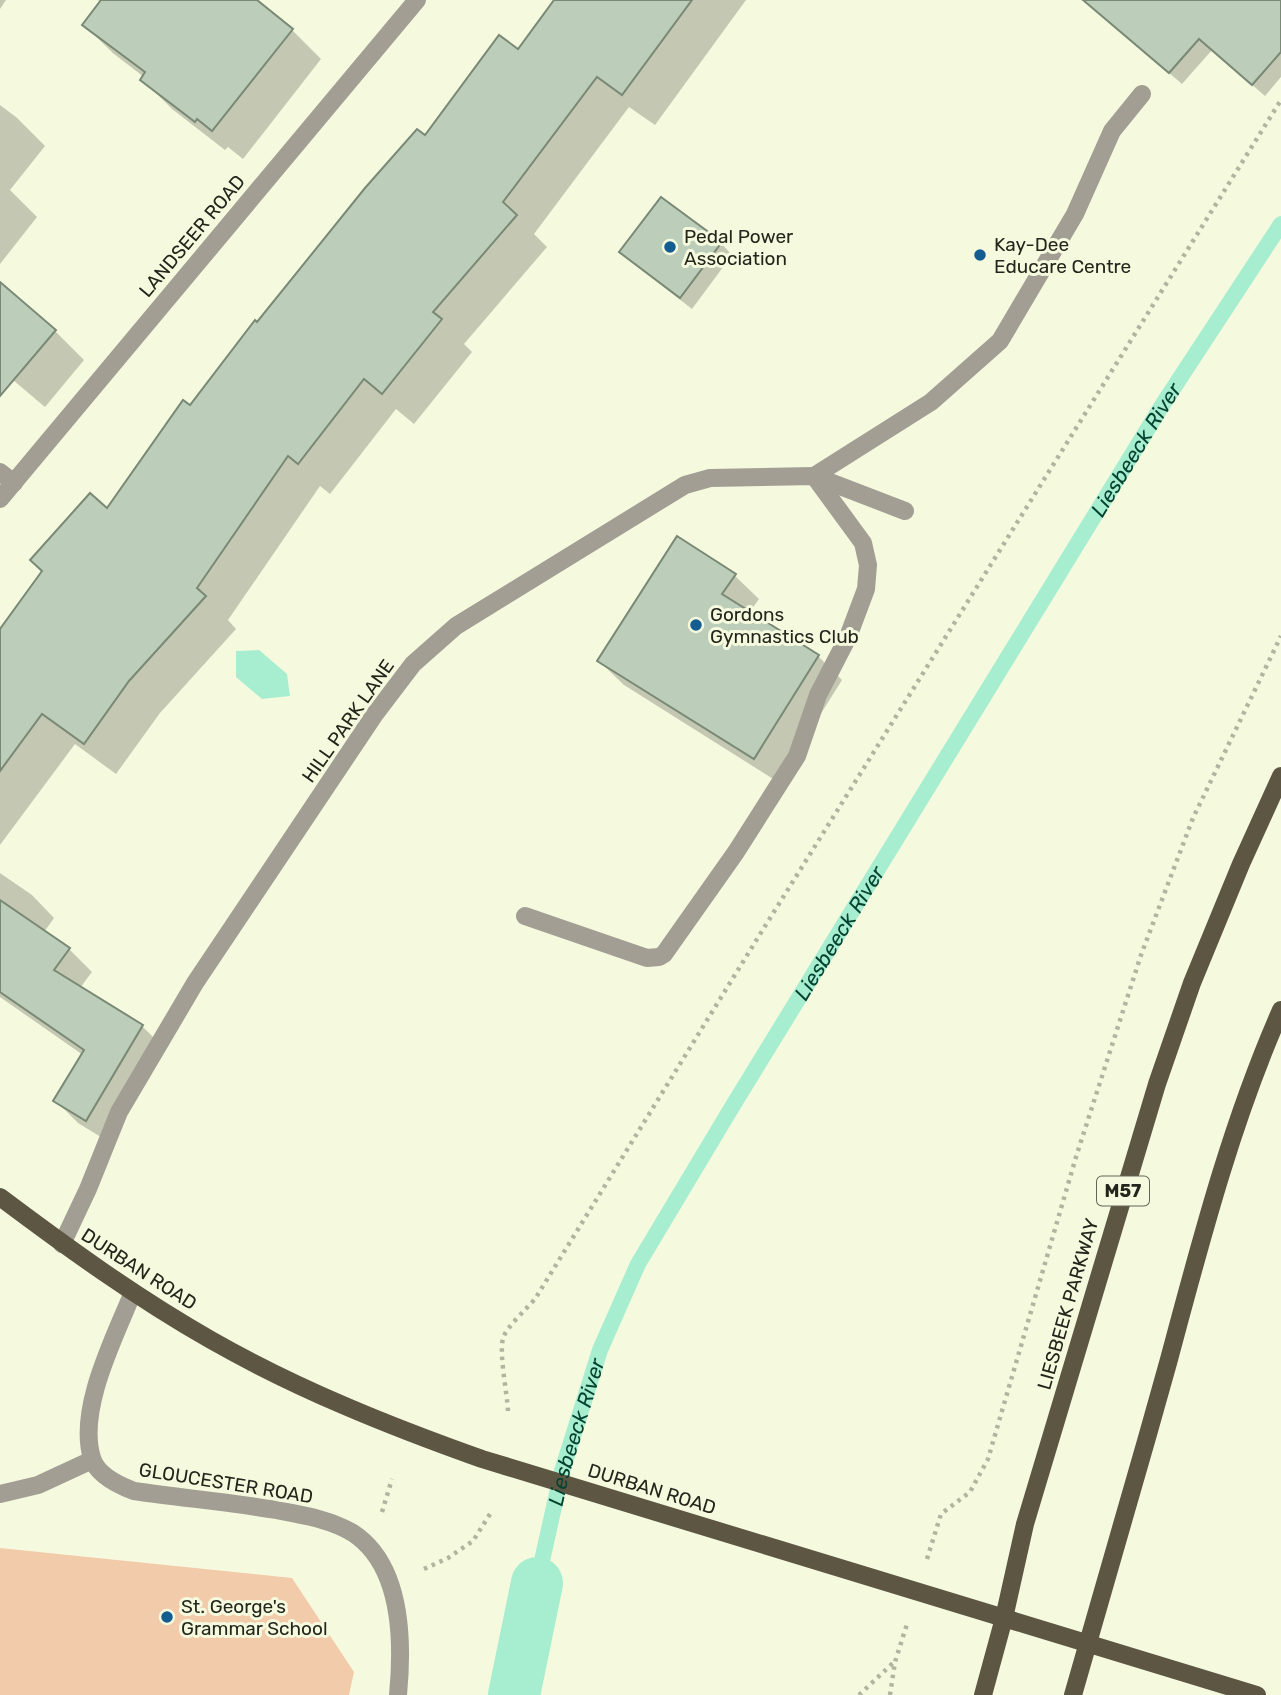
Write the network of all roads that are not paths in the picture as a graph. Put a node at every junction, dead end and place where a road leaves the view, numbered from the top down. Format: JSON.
{"nodes":[{"id":1,"x":410,"y":2,"type":"edge"},
{"id":2,"x":1142,"y":94,"type":"dead end"},
{"id":3,"x":814,"y":476,"type":"junction"},
{"id":4,"x":7,"y":478,"type":"edge"},
{"id":5,"x":0,"y":499,"type":"edge"},
{"id":6,"x":905,"y":511,"type":"dead end"},
{"id":7,"x":1281,"y":776,"type":"edge"},
{"id":8,"x":525,"y":916,"type":"dead end"},
{"id":9,"x":1281,"y":1010,"type":"edge"},
{"id":10,"x":0,"y":1197,"type":"edge"},
{"id":11,"x":62,"y":1244,"type":"junction"},
{"id":12,"x":133,"y":1292,"type":"junction"},
{"id":13,"x":92,"y":1460,"type":"junction"},
{"id":14,"x":0,"y":1494,"type":"edge"},
{"id":15,"x":1004,"y":1618,"type":"junction"},
{"id":16,"x":1088,"y":1644,"type":"junction"},
{"id":17,"x":398,"y":1695,"type":"edge"},
{"id":18,"x":983,"y":1695,"type":"edge"},
{"id":19,"x":1073,"y":1695,"type":"edge"},
{"id":20,"x":1257,"y":1695,"type":"edge"}],
"edges":[{"from":1,"to":4,"type":"street","name":"LANDSEER ROAD"},
{"from":2,"to":3,"type":"street"},
{"from":3,"to":6,"type":"street","name":"HILL PARK LANE"},
{"from":3,"to":8,"type":"street"},
{"from":3,"to":11,"type":"street","name":"HILL PARK LANE"},
{"from":4,"to":5,"type":"street","name":"LANDSEER ROAD"},
{"from":7,"to":15,"type":"main road","name":"LIESBEEK PARKWAY","number":"M57"},
{"from":9,"to":16,"type":"main road"},
{"from":10,"to":11,"type":"main road","name":"DURBAN ROAD"},
{"from":11,"to":12,"type":"main road","name":"DURBAN ROAD"},
{"from":12,"to":13,"type":"street"},
{"from":12,"to":15,"type":"main road","name":"DURBAN ROAD"},
{"from":13,"to":14,"type":"street"},
{"from":13,"to":17,"type":"street","name":"GLOUCESTER ROAD"},
{"from":15,"to":16,"type":"main road","name":"DURBAN ROAD"},
{"from":15,"to":18,"type":"main road","name":"LIESBEEK PARKWAY","number":"M57"},
{"from":16,"to":19,"type":"main road"},
{"from":16,"to":20,"type":"main road","name":"DURBAN ROAD"}]}
